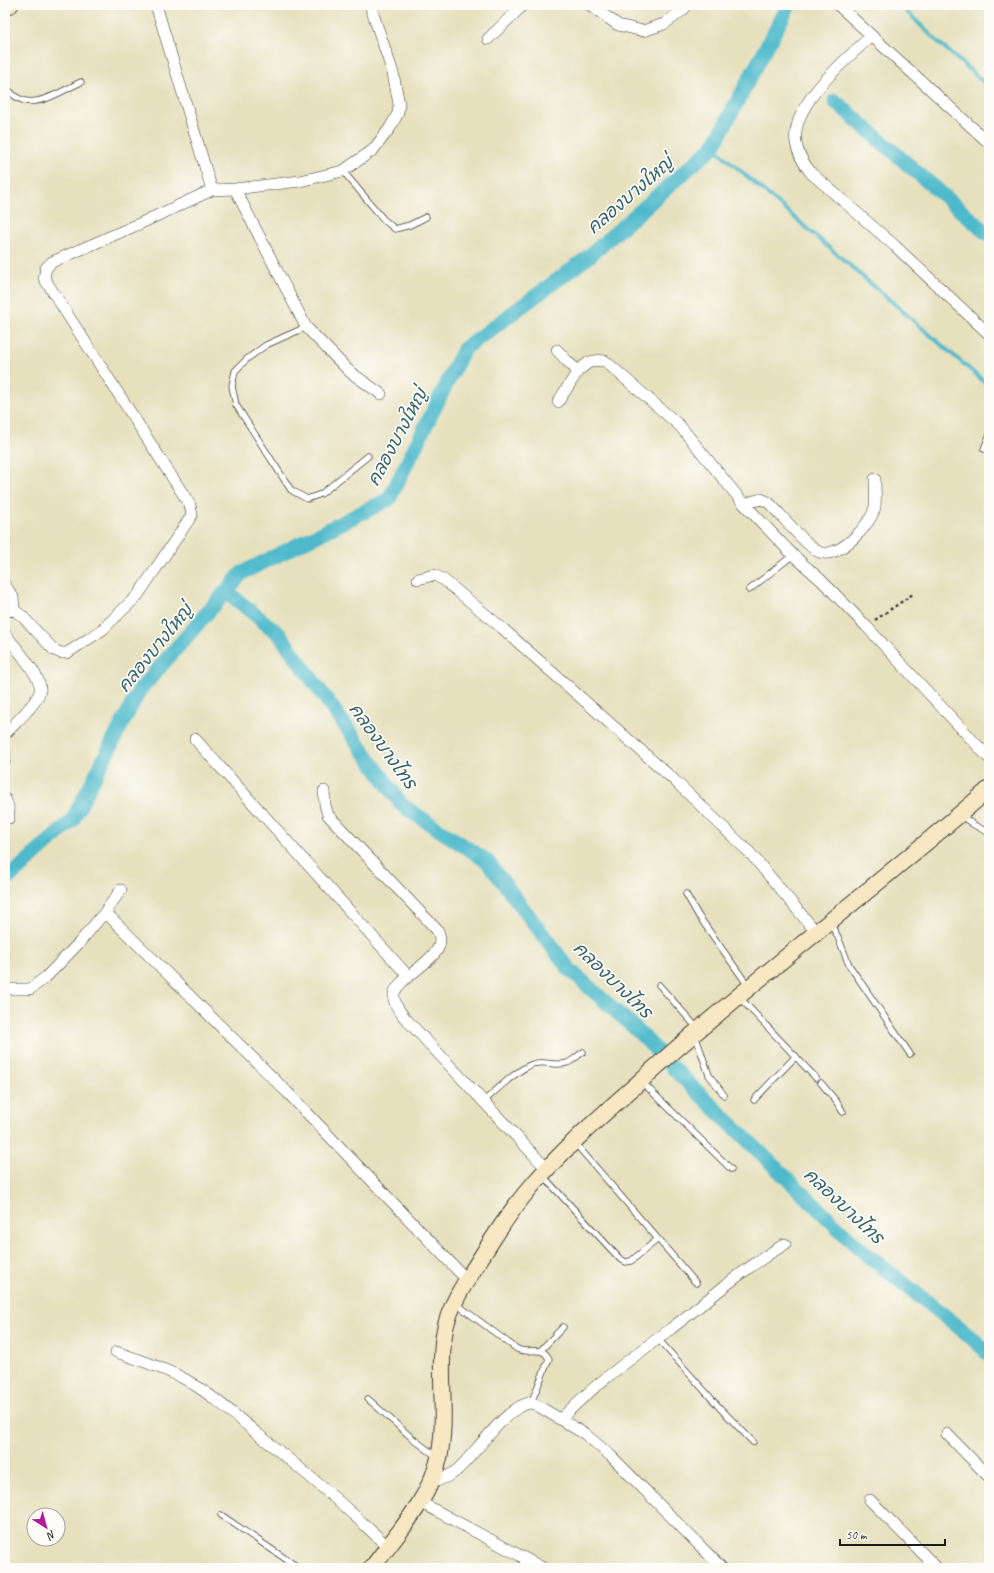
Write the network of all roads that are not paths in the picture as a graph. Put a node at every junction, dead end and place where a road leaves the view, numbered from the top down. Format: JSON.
{"nodes":[{"id":1,"x":10,"y":5,"type":"edge"},
{"id":2,"x":156,"y":5,"type":"edge"},
{"id":3,"x":370,"y":5,"type":"edge"},
{"id":4,"x":523,"y":5,"type":"edge"},
{"id":5,"x":590,"y":5,"type":"edge"},
{"id":6,"x":687,"y":5,"type":"edge"},
{"id":7,"x":5,"y":7,"type":"edge"},
{"id":8,"x":841,"y":8,"type":"edge"},
{"id":9,"x":872,"y":36,"type":"junction"},
{"id":10,"x":488,"y":39,"type":"dead end"},
{"id":11,"x":81,"y":82,"type":"dead end"},
{"id":12,"x":5,"y":84,"type":"edge"},
{"id":13,"x":989,"y":143,"type":"edge"},
{"id":14,"x":343,"y":172,"type":"junction"},
{"id":15,"x":235,"y":189,"type":"junction"},
{"id":16,"x":212,"y":190,"type":"junction"},
{"id":17,"x":426,"y":217,"type":"dead end"},
{"id":18,"x":306,"y":327,"type":"junction"},
{"id":19,"x":989,"y":334,"type":"edge"},
{"id":20,"x":557,"y":350,"type":"dead end"},
{"id":21,"x":578,"y":371,"type":"junction"},
{"id":22,"x":381,"y":394,"type":"dead end"},
{"id":23,"x":558,"y":402,"type":"dead end"},
{"id":24,"x":989,"y":436,"type":"edge"},
{"id":25,"x":984,"y":449,"type":"dead end"},
{"id":26,"x":368,"y":456,"type":"dead end"},
{"id":27,"x":875,"y":479,"type":"dead end"},
{"id":28,"x":744,"y":504,"type":"junction"},
{"id":29,"x":793,"y":555,"type":"junction"},
{"id":30,"x":418,"y":579,"type":"dead end"},
{"id":31,"x":5,"y":585,"type":"edge"},
{"id":32,"x":749,"y":590,"type":"dead end"},
{"id":33,"x":10,"y":611,"type":"edge"},
{"id":34,"x":5,"y":634,"type":"edge"},
{"id":35,"x":5,"y":734,"type":"edge"},
{"id":36,"x":195,"y":739,"type":"dead end"},
{"id":37,"x":5,"y":751,"type":"edge"},
{"id":38,"x":989,"y":758,"type":"edge"},
{"id":39,"x":5,"y":760,"type":"edge"},
{"id":40,"x":989,"y":789,"type":"edge"},
{"id":41,"x":324,"y":791,"type":"dead end"},
{"id":42,"x":5,"y":799,"type":"edge"},
{"id":43,"x":959,"y":815,"type":"junction"},
{"id":44,"x":9,"y":818,"type":"dead end"},
{"id":45,"x":989,"y":833,"type":"edge"},
{"id":46,"x":121,"y":890,"type":"dead end"},
{"id":47,"x":686,"y":894,"type":"dead end"},
{"id":48,"x":105,"y":912,"type":"junction"},
{"id":49,"x":829,"y":922,"type":"junction"},
{"id":50,"x":816,"y":932,"type":"junction"},
{"id":51,"x":408,"y":976,"type":"junction"},
{"id":52,"x":659,"y":985,"type":"dead end"},
{"id":53,"x":13,"y":989,"type":"dead end"},
{"id":54,"x":744,"y":991,"type":"junction"},
{"id":55,"x":696,"y":1031,"type":"junction"},
{"id":56,"x":583,"y":1052,"type":"dead end"},
{"id":57,"x":910,"y":1054,"type":"dead end"},
{"id":58,"x":796,"y":1056,"type":"junction"},
{"id":59,"x":645,"y":1076,"type":"junction"},
{"id":60,"x":816,"y":1078,"type":"dead end"},
{"id":61,"x":821,"y":1083,"type":"dead end"},
{"id":62,"x":724,"y":1095,"type":"dead end"},
{"id":63,"x":754,"y":1100,"type":"dead end"},
{"id":64,"x":484,"y":1101,"type":"junction"},
{"id":65,"x":843,"y":1112,"type":"dead end"},
{"id":66,"x":574,"y":1142,"type":"junction"},
{"id":67,"x":731,"y":1170,"type":"dead end"},
{"id":68,"x":545,"y":1172,"type":"junction"},
{"id":69,"x":658,"y":1239,"type":"junction"},
{"id":70,"x":785,"y":1244,"type":"dead end"},
{"id":71,"x":467,"y":1280,"type":"junction"},
{"id":72,"x":696,"y":1283,"type":"dead end"},
{"id":73,"x":454,"y":1303,"type":"junction"},
{"id":74,"x":563,"y":1327,"type":"dead end"},
{"id":75,"x":658,"y":1339,"type":"junction"},
{"id":76,"x":541,"y":1350,"type":"junction"},
{"id":77,"x":116,"y":1352,"type":"dead end"},
{"id":78,"x":368,"y":1399,"type":"dead end"},
{"id":79,"x":531,"y":1403,"type":"junction"},
{"id":80,"x":561,"y":1419,"type":"junction"},
{"id":81,"x":946,"y":1434,"type":"dead end"},
{"id":82,"x":753,"y":1442,"type":"dead end"},
{"id":83,"x":439,"y":1458,"type":"junction"},
{"id":84,"x":989,"y":1478,"type":"edge"},
{"id":85,"x":431,"y":1484,"type":"junction"},
{"id":86,"x":870,"y":1500,"type":"dead end"},
{"id":87,"x":420,"y":1502,"type":"junction"},
{"id":88,"x":221,"y":1515,"type":"dead end"},
{"id":89,"x":388,"y":1547,"type":"junction"},
{"id":90,"x":523,"y":1563,"type":"edge"},
{"id":91,"x":299,"y":1568,"type":"edge"},
{"id":92,"x":372,"y":1568,"type":"edge"},
{"id":93,"x":543,"y":1568,"type":"edge"},
{"id":94,"x":722,"y":1568,"type":"edge"},
{"id":95,"x":937,"y":1568,"type":"edge"}],
"edges":[{"from":1,"to":7,"type":"street"},
{"from":2,"to":16,"type":"street"},
{"from":3,"to":14,"type":"street"},
{"from":4,"to":10,"type":"street"},
{"from":5,"to":6,"type":"street"},
{"from":8,"to":9,"type":"street"},
{"from":9,"to":13,"type":"street"},
{"from":9,"to":19,"type":"street"},
{"from":11,"to":12,"type":"lane"},
{"from":14,"to":15,"type":"street"},
{"from":14,"to":17,"type":"lane"},
{"from":15,"to":16,"type":"street"},
{"from":15,"to":18,"type":"street"},
{"from":16,"to":33,"type":"street"},
{"from":18,"to":22,"type":"street"},
{"from":18,"to":26,"type":"lane"},
{"from":20,"to":21,"type":"street"},
{"from":21,"to":23,"type":"street"},
{"from":21,"to":28,"type":"street"},
{"from":24,"to":25,"type":"lane"},
{"from":27,"to":28,"type":"street"},
{"from":28,"to":29,"type":"street"},
{"from":29,"to":32,"type":"lane"},
{"from":29,"to":38,"type":"street"},
{"from":30,"to":50,"type":"street"},
{"from":31,"to":33,"type":"street"},
{"from":34,"to":35,"type":"street"},
{"from":36,"to":51,"type":"street"},
{"from":37,"to":39,"type":"street"},
{"from":40,"to":43,"type":"street"},
{"from":41,"to":51,"type":"street"},
{"from":42,"to":44,"type":"street"},
{"from":43,"to":45,"type":"lane"},
{"from":43,"to":49,"type":"street"},
{"from":46,"to":48,"type":"street"},
{"from":47,"to":54,"type":"lane"},
{"from":48,"to":53,"type":"street"},
{"from":48,"to":71,"type":"street"},
{"from":49,"to":50,"type":"street"},
{"from":49,"to":57,"type":"lane"},
{"from":50,"to":54,"type":"street"},
{"from":51,"to":64,"type":"street"},
{"from":52,"to":55,"type":"lane"},
{"from":54,"to":55,"type":"street"},
{"from":54,"to":58,"type":"lane"},
{"from":55,"to":59,"type":"street"},
{"from":55,"to":62,"type":"lane"},
{"from":56,"to":64,"type":"lane"},
{"from":58,"to":60,"type":"lane"},
{"from":58,"to":63,"type":"lane"},
{"from":59,"to":66,"type":"street"},
{"from":59,"to":67,"type":"lane"},
{"from":61,"to":65,"type":"lane"},
{"from":64,"to":68,"type":"street"},
{"from":66,"to":68,"type":"street"},
{"from":66,"to":69,"type":"lane"},
{"from":68,"to":69,"type":"lane"},
{"from":68,"to":71,"type":"street"},
{"from":69,"to":72,"type":"lane"},
{"from":70,"to":75,"type":"street"},
{"from":71,"to":73,"type":"street"},
{"from":73,"to":76,"type":"lane"},
{"from":73,"to":83,"type":"street"},
{"from":74,"to":76,"type":"lane"},
{"from":75,"to":80,"type":"street"},
{"from":75,"to":82,"type":"lane"},
{"from":76,"to":79,"type":"lane"},
{"from":77,"to":89,"type":"street"},
{"from":78,"to":83,"type":"lane"},
{"from":79,"to":80,"type":"street"},
{"from":79,"to":85,"type":"street"},
{"from":80,"to":94,"type":"street"},
{"from":81,"to":84,"type":"street"},
{"from":83,"to":85,"type":"street"},
{"from":85,"to":87,"type":"street"},
{"from":86,"to":95,"type":"street"},
{"from":87,"to":89,"type":"street"},
{"from":87,"to":90,"type":"street"},
{"from":88,"to":91,"type":"lane"},
{"from":89,"to":92,"type":"street"},
{"from":90,"to":93,"type":"street"}]}
